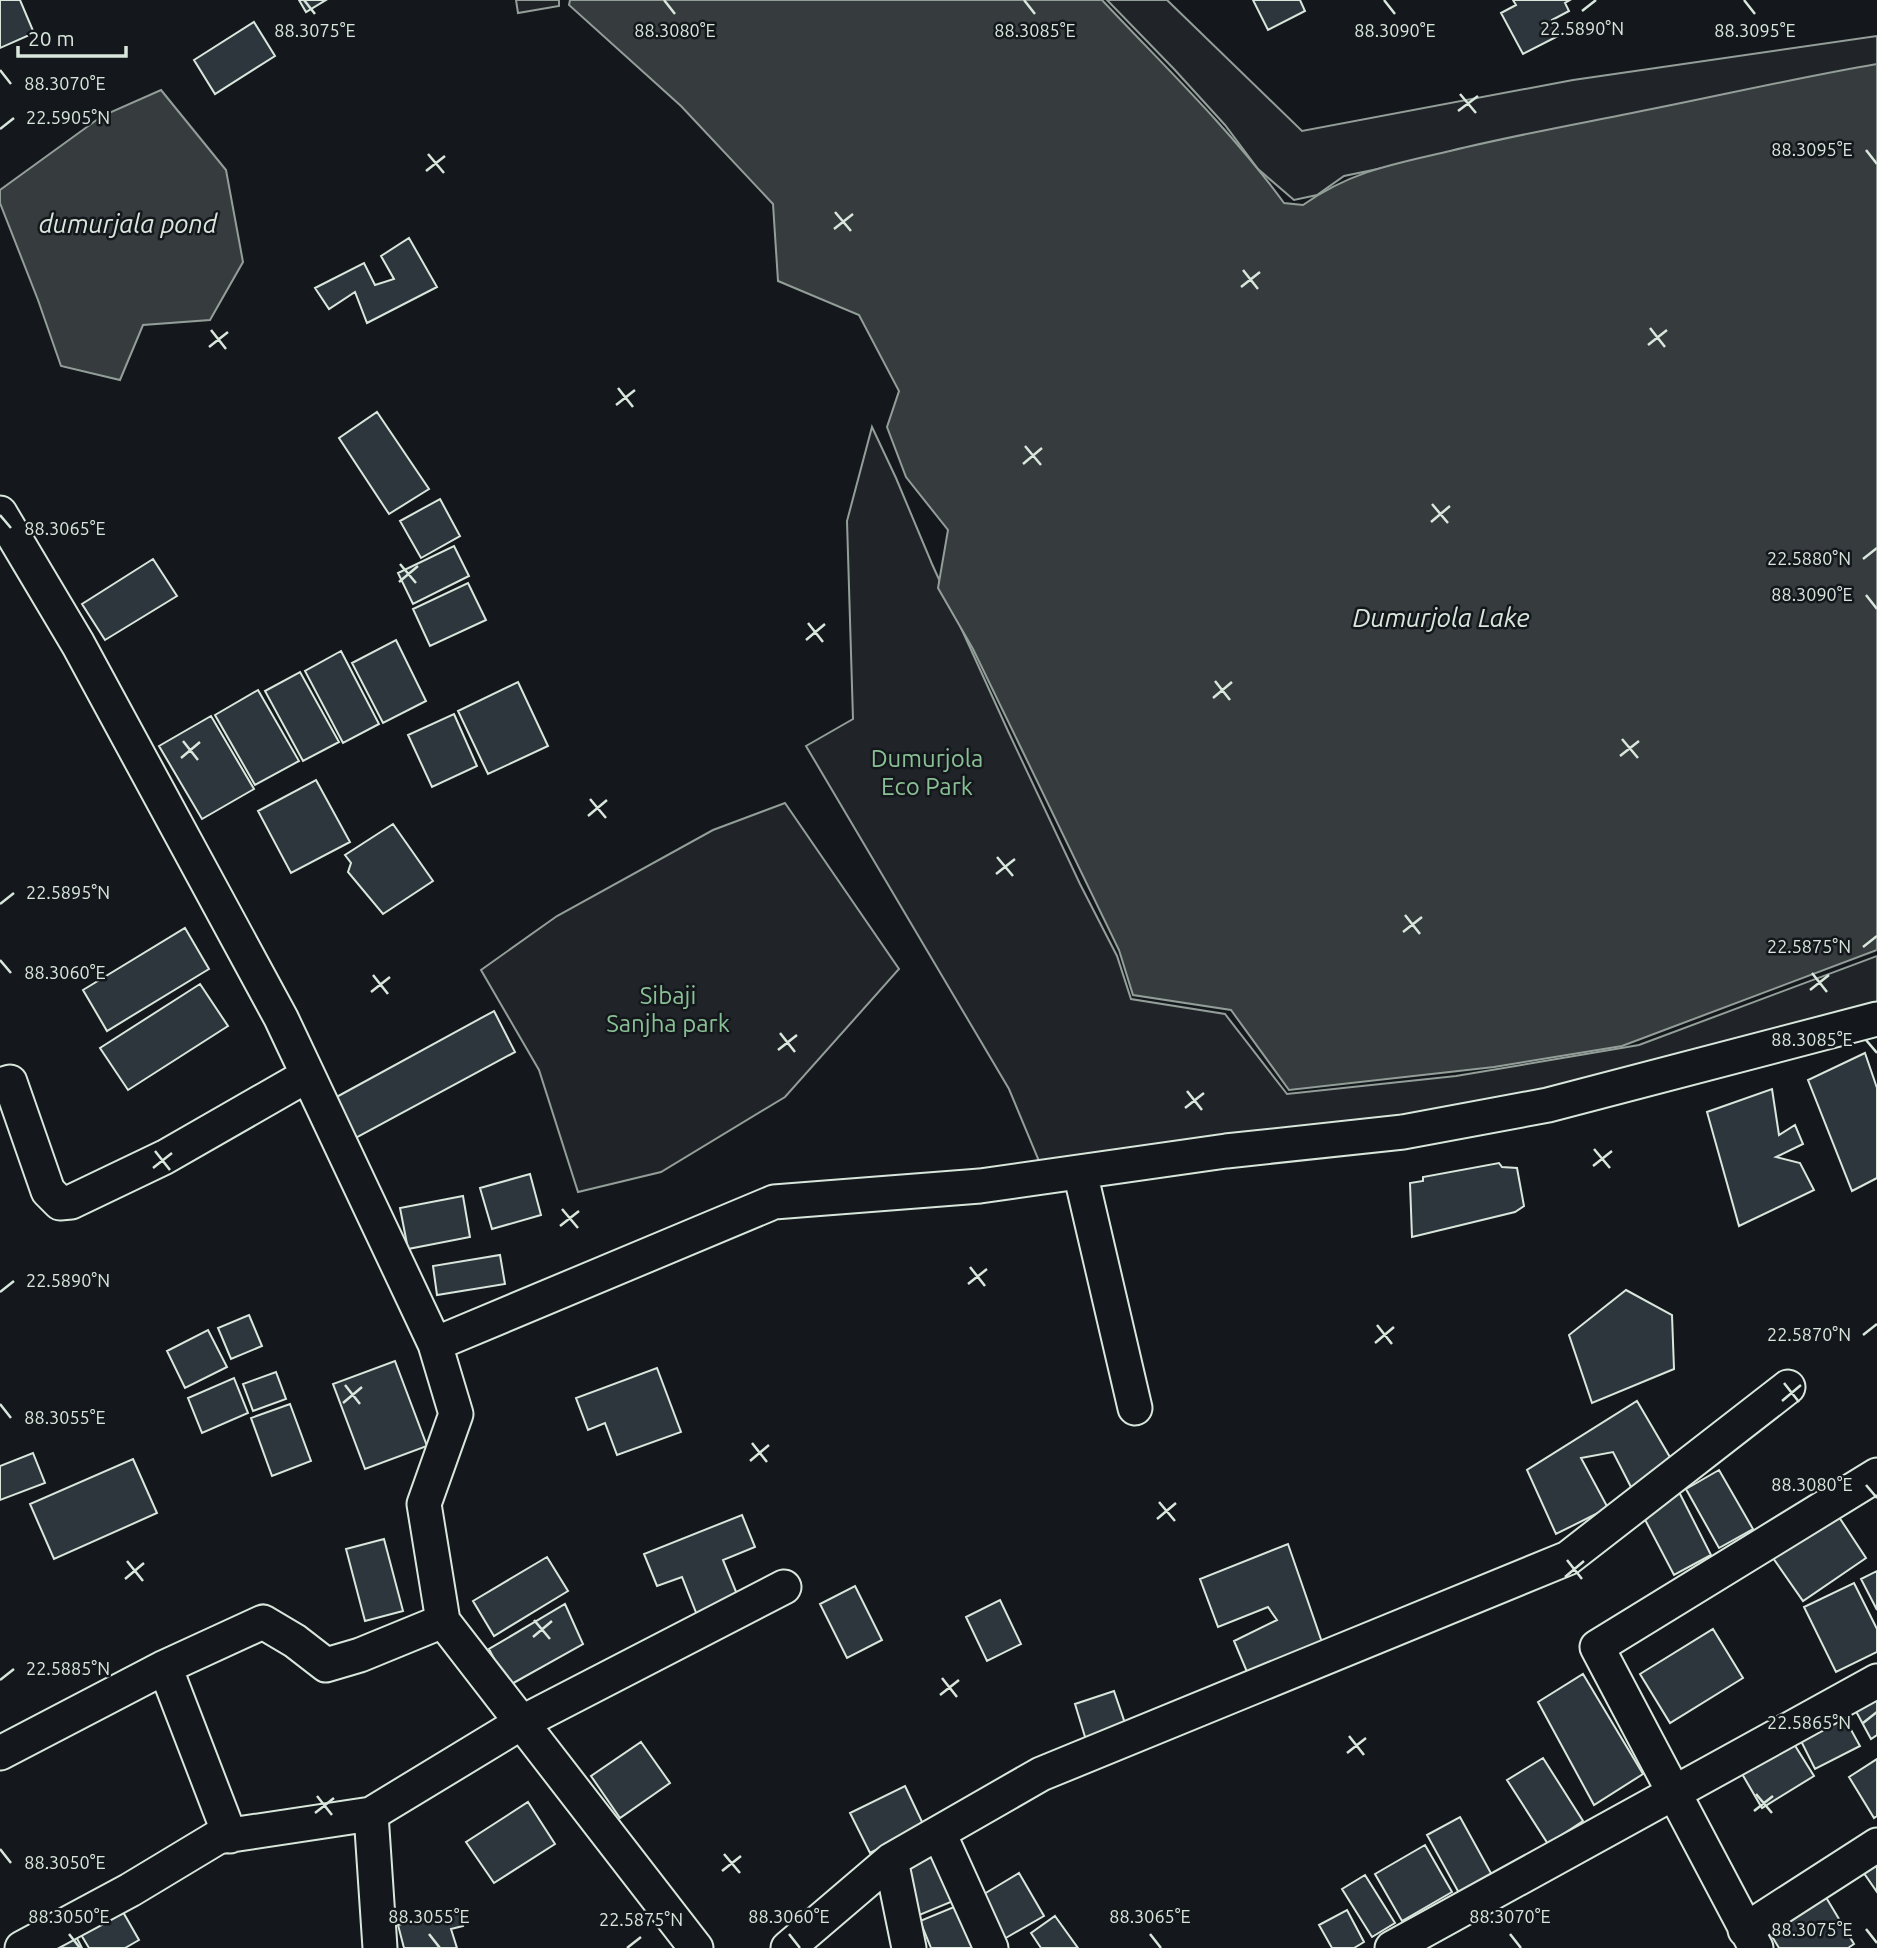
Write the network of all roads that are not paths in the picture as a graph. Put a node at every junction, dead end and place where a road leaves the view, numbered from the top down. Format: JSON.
{"nodes":[{"id":1,"x":0,"y":513,"type":"edge"},
{"id":2,"x":1877,"y":1019,"type":"edge"},
{"id":3,"x":308,"y":1075,"type":"junction"},
{"id":4,"x":0,"y":1085,"type":"edge"},
{"id":5,"x":1080,"y":1172,"type":"junction"},
{"id":6,"x":435,"y":1344,"type":"junction"},
{"id":7,"x":1788,"y":1387,"type":"dead end"},
{"id":8,"x":1135,"y":1408,"type":"dead end"},
{"id":9,"x":1877,"y":1475,"type":"edge"},
{"id":10,"x":784,"y":1587,"type":"dead end"},
{"id":11,"x":443,"y":1621,"type":"junction"},
{"id":12,"x":165,"y":1667,"type":"junction"},
{"id":13,"x":1877,"y":1681,"type":"edge"},
{"id":14,"x":521,"y":1723,"type":"junction"},
{"id":15,"x":0,"y":1753,"type":"edge"},
{"id":16,"x":1673,"y":1793,"type":"junction"},
{"id":17,"x":371,"y":1814,"type":"junction"},
{"id":18,"x":939,"y":1833,"type":"junction"},
{"id":19,"x":230,"y":1836,"type":"junction"},
{"id":20,"x":1877,"y":1844,"type":"edge"},
{"id":21,"x":891,"y":1860,"type":"junction"},
{"id":22,"x":1751,"y":1939,"type":"edge"},
{"id":23,"x":22,"y":1948,"type":"edge"},
{"id":24,"x":380,"y":1948,"type":"edge"},
{"id":25,"x":695,"y":1948,"type":"edge"},
{"id":26,"x":788,"y":1948,"type":"edge"},
{"id":27,"x":909,"y":1948,"type":"edge"},
{"id":28,"x":991,"y":1948,"type":"edge"},
{"id":29,"x":1392,"y":1948,"type":"edge"}],
"edges":[{"from":1,"to":3,"type":"street"},
{"from":2,"to":5,"type":"street"},
{"from":3,"to":4,"type":"street"},
{"from":3,"to":6,"type":"street"},
{"from":5,"to":6,"type":"street"},
{"from":5,"to":8,"type":"street"},
{"from":6,"to":11,"type":"street"},
{"from":7,"to":18,"type":"street"},
{"from":9,"to":16,"type":"street"},
{"from":10,"to":14,"type":"street"},
{"from":11,"to":12,"type":"street"},
{"from":11,"to":14,"type":"street"},
{"from":12,"to":15,"type":"street"},
{"from":12,"to":19,"type":"street"},
{"from":13,"to":16,"type":"street"},
{"from":14,"to":17,"type":"street"},
{"from":14,"to":25,"type":"street"},
{"from":16,"to":22,"type":"street"},
{"from":16,"to":29,"type":"street"},
{"from":17,"to":19,"type":"street"},
{"from":17,"to":24,"type":"street"},
{"from":18,"to":21,"type":"street"},
{"from":18,"to":28,"type":"street"},
{"from":19,"to":23,"type":"street"},
{"from":20,"to":22,"type":"street"},
{"from":21,"to":26,"type":"street"},
{"from":21,"to":27,"type":"street"}]}
